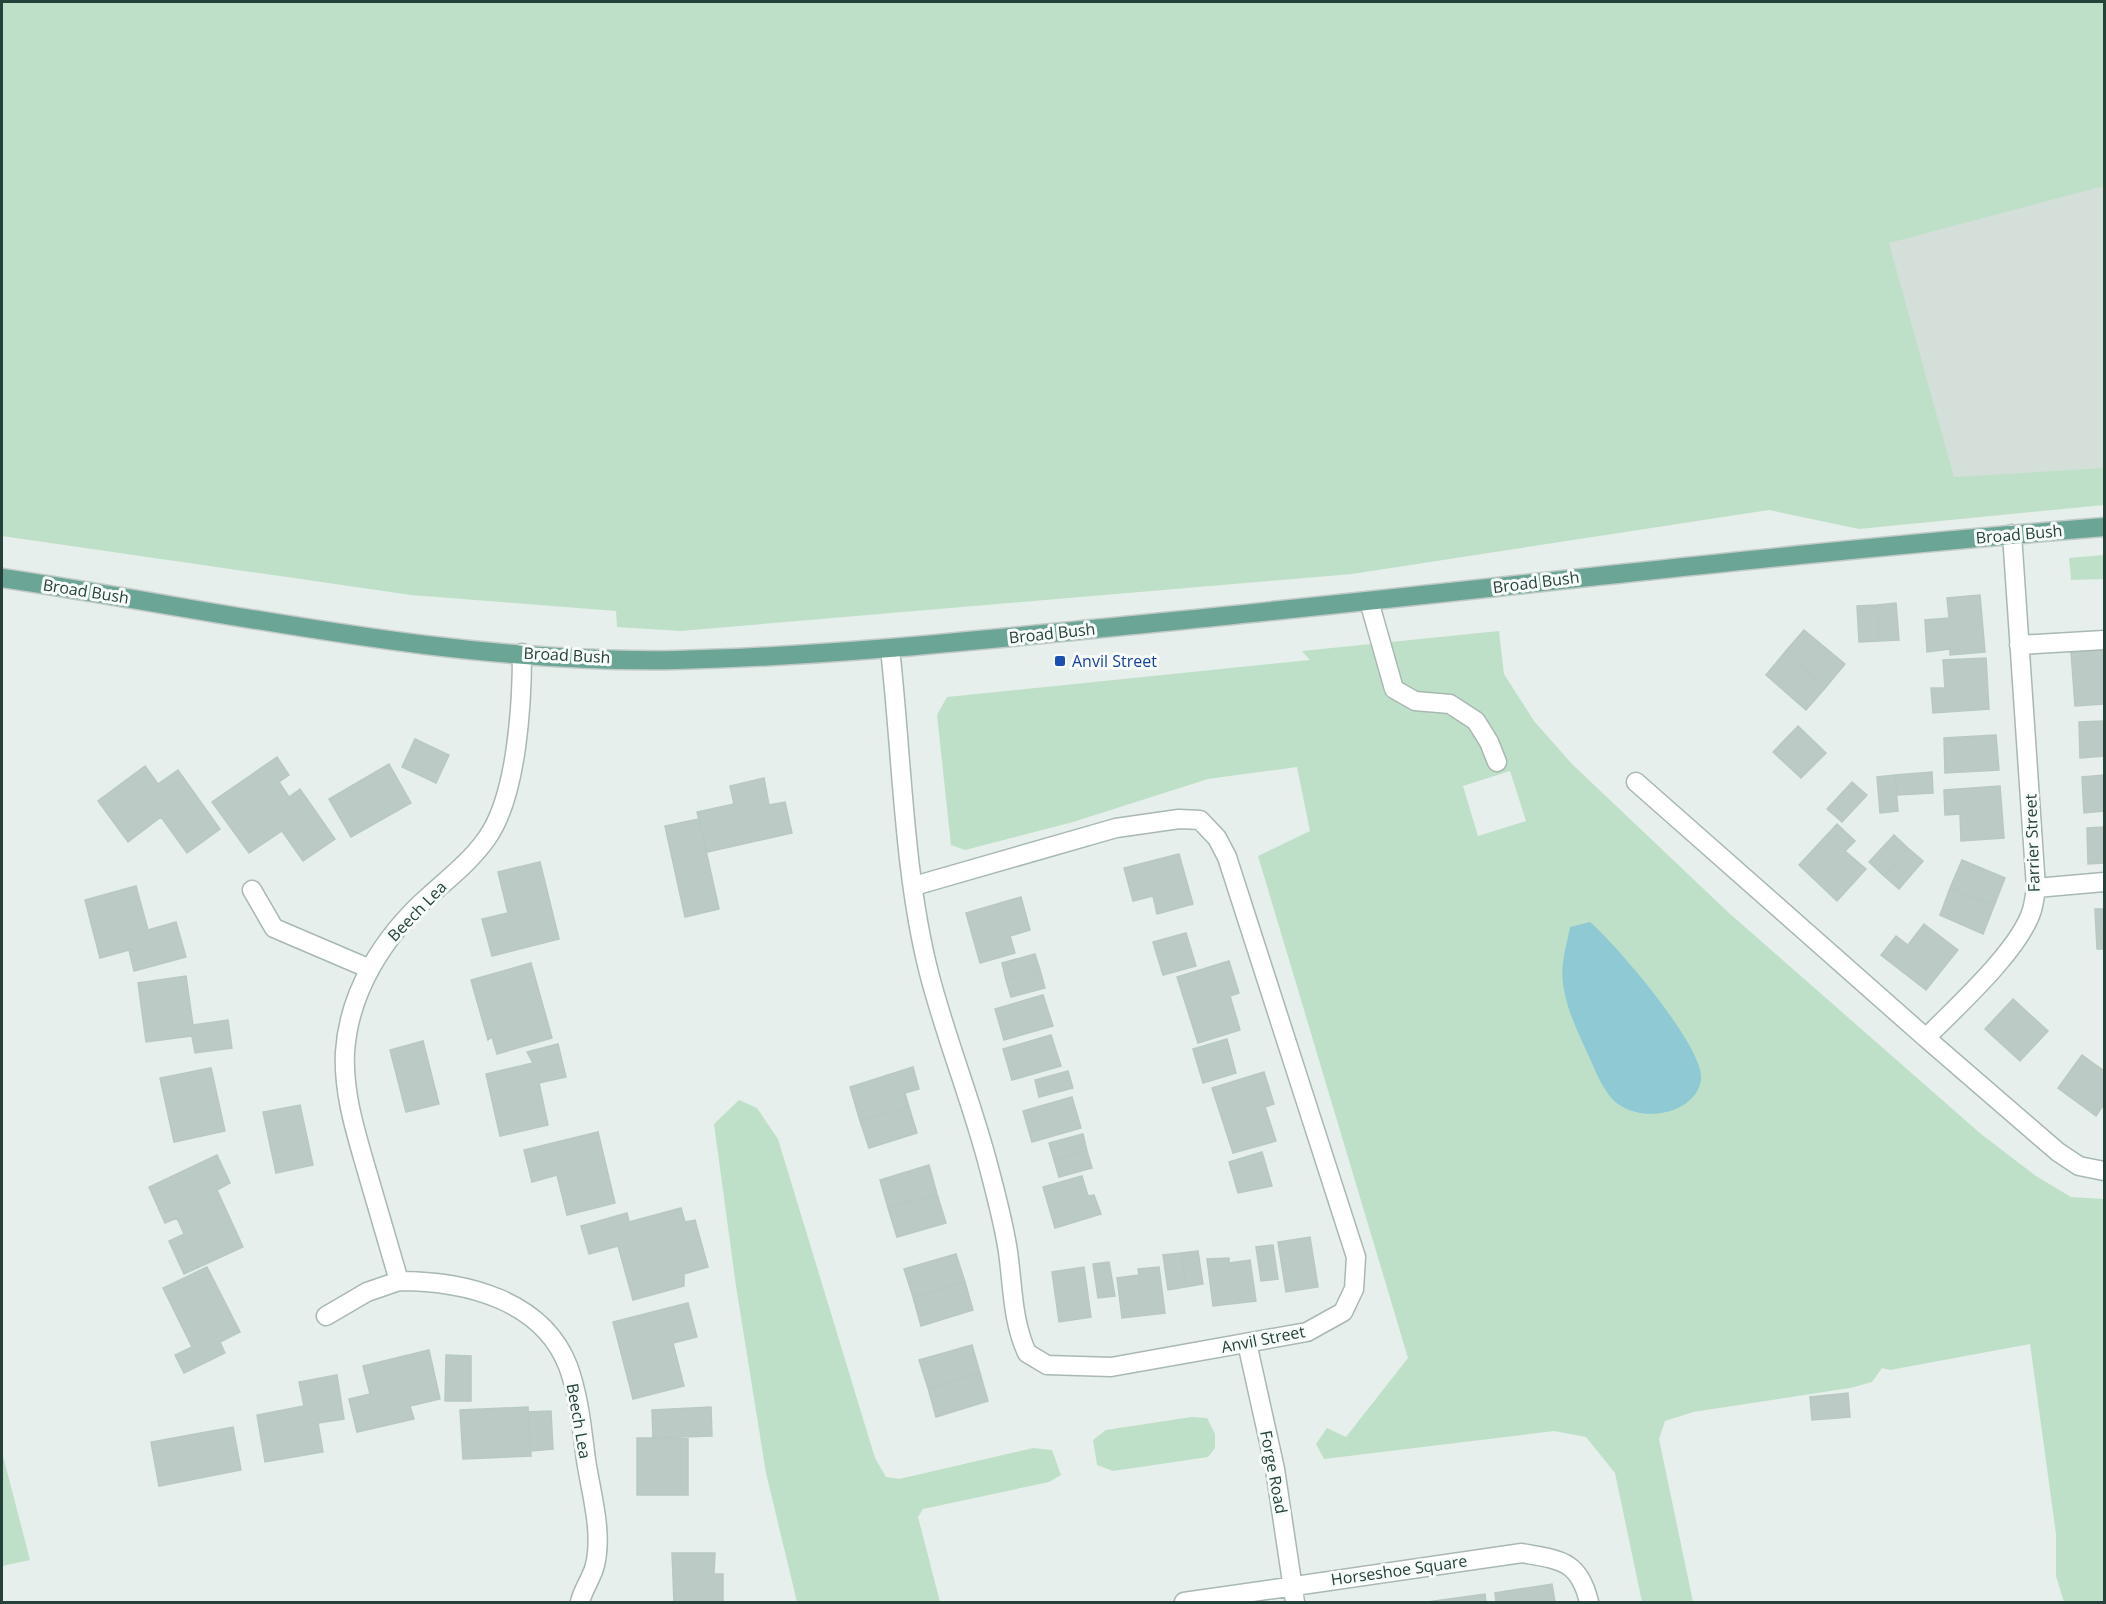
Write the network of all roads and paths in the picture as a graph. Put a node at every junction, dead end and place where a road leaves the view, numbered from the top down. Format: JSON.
{"nodes":[{"id":1,"x":2104,"y":527,"type":"edge"},
{"id":2,"x":2012,"y":534,"type":"junction"},
{"id":3,"x":2,"y":578,"type":"edge"},
{"id":4,"x":1369,"y":601,"type":"junction"},
{"id":5,"x":2104,"y":640,"type":"edge"},
{"id":6,"x":2019,"y":645,"type":"junction"},
{"id":7,"x":890,"y":649,"type":"junction"},
{"id":8,"x":522,"y":653,"type":"junction"},
{"id":9,"x":1497,"y":762,"type":"dead end"},
{"id":10,"x":1636,"y":782,"type":"dead end"},
{"id":11,"x":2104,"y":882,"type":"edge"},
{"id":12,"x":914,"y":886,"type":"junction"},
{"id":13,"x":2036,"y":888,"type":"junction"},
{"id":14,"x":252,"y":890,"type":"dead end"},
{"id":15,"x":370,"y":969,"type":"junction"},
{"id":16,"x":1926,"y":1038,"type":"junction"},
{"id":17,"x":2104,"y":1171,"type":"edge"},
{"id":18,"x":399,"y":1281,"type":"junction"},
{"id":19,"x":326,"y":1316,"type":"dead end"},
{"id":20,"x":1247,"y":1343,"type":"junction"},
{"id":21,"x":1295,"y":1594,"type":"edge"},
{"id":22,"x":580,"y":1602,"type":"edge"},
{"id":23,"x":1184,"y":1602,"type":"edge"},
{"id":24,"x":1589,"y":1602,"type":"edge"}],
"edges":[{"from":1,"to":2,"type":"main road","name":"Broad Bush"},
{"from":2,"to":4,"type":"main road","name":"Broad Bush"},
{"from":2,"to":6,"type":"street","name":"Farrier Street"},
{"from":3,"to":8,"type":"main road","name":"Broad Bush"},
{"from":4,"to":7,"type":"main road","name":"Broad Bush"},
{"from":4,"to":9,"type":"street"},
{"from":5,"to":6,"type":"street"},
{"from":6,"to":13,"type":"street","name":"Farrier Street"},
{"from":7,"to":8,"type":"main road","name":"Broad Bush"},
{"from":7,"to":12,"type":"street","name":"Anvil Street"},
{"from":8,"to":15,"type":"street","name":"Beech Lea"},
{"from":10,"to":16,"type":"street"},
{"from":11,"to":13,"type":"street"},
{"from":12,"to":20,"type":"street","name":"Anvil Street"},
{"from":12,"to":20,"type":"street","name":"Anvil Street"},
{"from":13,"to":16,"type":"street","name":"Farrier Street"},
{"from":14,"to":15,"type":"street"},
{"from":15,"to":18,"type":"street","name":"Beech Lea"},
{"from":16,"to":17,"type":"street"},
{"from":18,"to":19,"type":"street","name":"Beech Lea"},
{"from":18,"to":22,"type":"street","name":"Beech Lea"},
{"from":20,"to":21,"type":"street","name":"Forge Road"},
{"from":21,"to":23,"type":"street","name":"Horseshoe Square"},
{"from":21,"to":24,"type":"street","name":"Horseshoe Square"}]}
